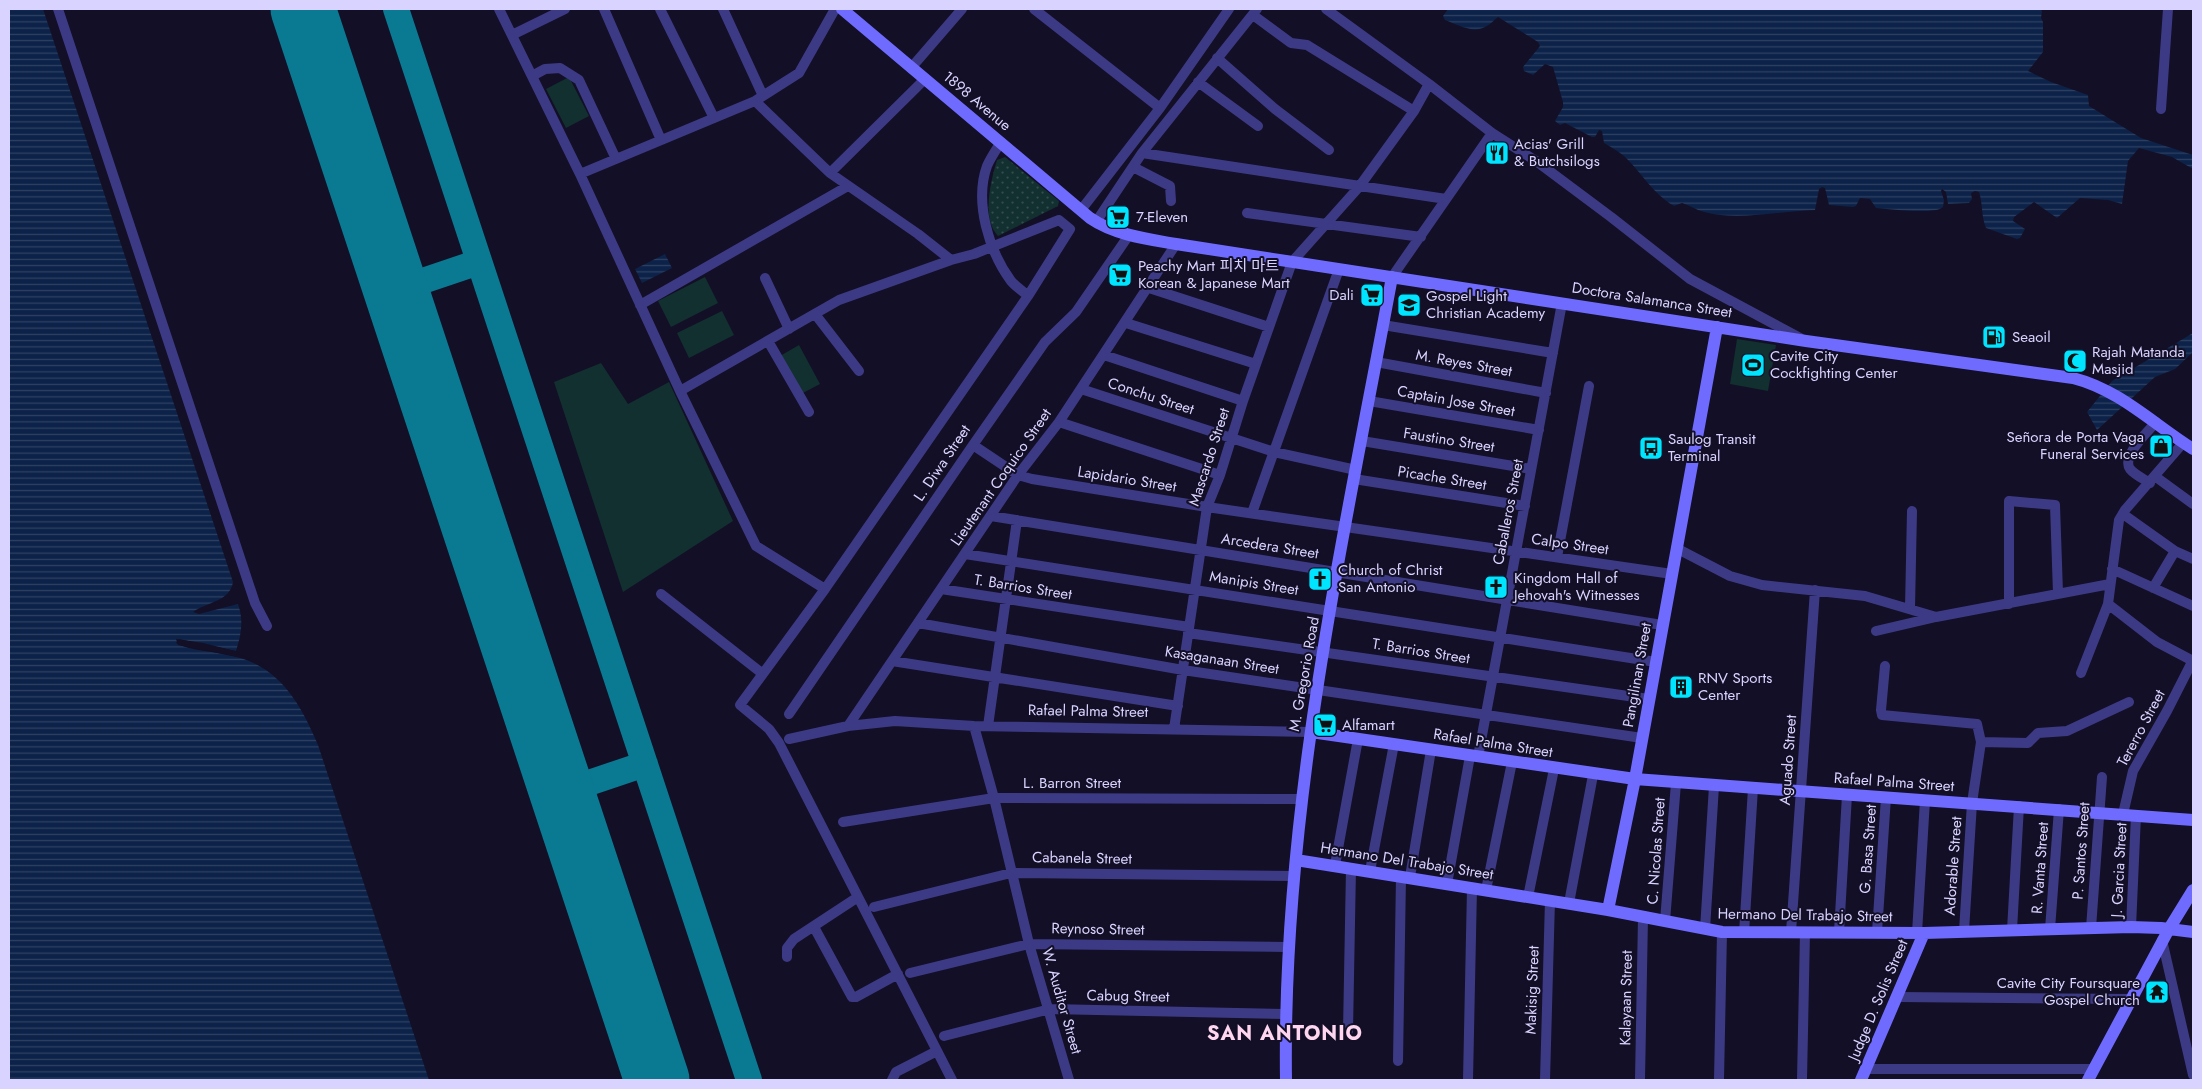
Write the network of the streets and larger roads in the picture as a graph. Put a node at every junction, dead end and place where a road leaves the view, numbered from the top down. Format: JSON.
{"nodes":[{"id":1,"x":58,"y":9,"type":"edge"},
{"id":2,"x":499,"y":9,"type":"edge"},
{"id":3,"x":565,"y":9,"type":"edge"},
{"id":4,"x":604,"y":9,"type":"edge"},
{"id":5,"x":660,"y":9,"type":"edge"},
{"id":6,"x":723,"y":9,"type":"edge"},
{"id":7,"x":835,"y":9,"type":"edge"},
{"id":8,"x":842,"y":9,"type":"edge"},
{"id":9,"x":962,"y":9,"type":"edge"},
{"id":10,"x":1034,"y":9,"type":"edge"},
{"id":11,"x":1228,"y":9,"type":"edge"},
{"id":12,"x":1326,"y":9,"type":"edge"},
{"id":13,"x":2168,"y":9,"type":"edge"},
{"id":14,"x":1255,"y":12,"type":"edge"},
{"id":15,"x":512,"y":35,"type":"junction"},
{"id":16,"x":1217,"y":58,"type":"junction"},
{"id":17,"x":911,"y":68,"type":"junction"},
{"id":18,"x":532,"y":76,"type":"junction"},
{"id":19,"x":925,"y":79,"type":"junction"},
{"id":20,"x":1198,"y":82,"type":"junction"},
{"id":21,"x":1429,"y":84,"type":"junction"},
{"id":22,"x":759,"y":98,"type":"junction"},
{"id":23,"x":1160,"y":108,"type":"junction"},
{"id":24,"x":2161,"y":109,"type":"dead end"},
{"id":25,"x":1414,"y":111,"type":"junction"},
{"id":26,"x":714,"y":118,"type":"junction"},
{"id":27,"x":1258,"y":126,"type":"dead end"},
{"id":28,"x":1492,"y":133,"type":"junction"},
{"id":29,"x":661,"y":140,"type":"junction"},
{"id":30,"x":1001,"y":142,"type":"junction"},
{"id":31,"x":1329,"y":150,"type":"dead end"},
{"id":32,"x":1142,"y":154,"type":"junction"},
{"id":33,"x":616,"y":159,"type":"junction"},
{"id":34,"x":1133,"y":167,"type":"junction"},
{"id":35,"x":830,"y":173,"type":"junction"},
{"id":36,"x":580,"y":174,"type":"junction"},
{"id":37,"x":848,"y":186,"type":"junction"},
{"id":38,"x":1359,"y":187,"type":"junction"},
{"id":39,"x":1446,"y":199,"type":"junction"},
{"id":40,"x":1171,"y":201,"type":"dead end"},
{"id":41,"x":1247,"y":213,"type":"dead end"},
{"id":42,"x":1089,"y":217,"type":"junction"},
{"id":43,"x":1328,"y":224,"type":"junction"},
{"id":44,"x":1129,"y":235,"type":"junction"},
{"id":45,"x":1420,"y":237,"type":"junction"},
{"id":46,"x":1176,"y":244,"type":"junction"},
{"id":47,"x":993,"y":247,"type":"junction"},
{"id":48,"x":951,"y":260,"type":"junction"},
{"id":49,"x":1292,"y":262,"type":"junction"},
{"id":50,"x":1339,"y":269,"type":"junction"},
{"id":51,"x":1392,"y":277,"type":"junction"},
{"id":52,"x":765,"y":278,"type":"dead end"},
{"id":53,"x":1149,"y":288,"type":"junction"},
{"id":54,"x":1028,"y":296,"type":"junction"},
{"id":55,"x":1562,"y":303,"type":"junction"},
{"id":56,"x":640,"y":304,"type":"junction"},
{"id":57,"x":815,"y":314,"type":"junction"},
{"id":58,"x":1126,"y":322,"type":"junction"},
{"id":59,"x":1383,"y":326,"type":"junction"},
{"id":60,"x":1269,"y":327,"type":"junction"},
{"id":61,"x":1717,"y":327,"type":"junction"},
{"id":62,"x":789,"y":328,"type":"junction"},
{"id":63,"x":768,"y":341,"type":"junction"},
{"id":64,"x":1806,"y":341,"type":"junction"},
{"id":65,"x":1553,"y":353,"type":"junction"},
{"id":66,"x":1104,"y":355,"type":"junction"},
{"id":67,"x":1376,"y":362,"type":"junction"},
{"id":68,"x":1256,"y":364,"type":"junction"},
{"id":69,"x":858,"y":371,"type":"dead end"},
{"id":70,"x":1589,"y":386,"type":"dead end"},
{"id":71,"x":1081,"y":389,"type":"junction"},
{"id":72,"x":680,"y":391,"type":"junction"},
{"id":73,"x":1546,"y":393,"type":"junction"},
{"id":74,"x":1243,"y":401,"type":"junction"},
{"id":75,"x":1369,"y":401,"type":"junction"},
{"id":76,"x":809,"y":412,"type":"dead end"},
{"id":77,"x":1059,"y":422,"type":"junction"},
{"id":78,"x":2156,"y":422,"type":"junction"},
{"id":79,"x":1539,"y":430,"type":"junction"},
{"id":80,"x":1232,"y":438,"type":"junction"},
{"id":81,"x":1362,"y":441,"type":"junction"},
{"id":82,"x":973,"y":444,"type":"junction"},
{"id":83,"x":2190,"y":445,"type":"edge"},
{"id":84,"x":1274,"y":452,"type":"junction"},
{"id":85,"x":1531,"y":469,"type":"junction"},
{"id":86,"x":1018,"y":475,"type":"junction"},
{"id":87,"x":1220,"y":475,"type":"junction"},
{"id":88,"x":1355,"y":475,"type":"junction"},
{"id":89,"x":2153,"y":480,"type":"junction"},
{"id":90,"x":2193,"y":504,"type":"edge"},
{"id":91,"x":1525,"y":506,"type":"junction"},
{"id":92,"x":1207,"y":507,"type":"junction"},
{"id":93,"x":1912,"y":510,"type":"dead end"},
{"id":94,"x":1252,"y":513,"type":"junction"},
{"id":95,"x":2123,"y":514,"type":"junction"},
{"id":96,"x":991,"y":516,"type":"junction"},
{"id":97,"x":1017,"y":520,"type":"junction"},
{"id":98,"x":1346,"y":526,"type":"junction"},
{"id":99,"x":1676,"y":548,"type":"junction"},
{"id":100,"x":1200,"y":550,"type":"junction"},
{"id":101,"x":1516,"y":551,"type":"junction"},
{"id":102,"x":2175,"y":551,"type":"junction"},
{"id":103,"x":965,"y":554,"type":"junction"},
{"id":104,"x":1557,"y":557,"type":"junction"},
{"id":105,"x":2193,"y":559,"type":"edge"},
{"id":106,"x":1011,"y":562,"type":"junction"},
{"id":107,"x":2112,"y":569,"type":"junction"},
{"id":108,"x":1338,"y":572,"type":"junction"},
{"id":109,"x":1672,"y":574,"type":"junction"},
{"id":110,"x":2110,"y":584,"type":"junction"},
{"id":111,"x":2153,"y":588,"type":"junction"},
{"id":112,"x":825,"y":589,"type":"junction"},
{"id":113,"x":941,"y":589,"type":"junction"},
{"id":114,"x":1195,"y":590,"type":"junction"},
{"id":115,"x":1815,"y":590,"type":"junction"},
{"id":116,"x":661,"y":594,"type":"dead end"},
{"id":117,"x":2058,"y":594,"type":"junction"},
{"id":118,"x":1006,"y":600,"type":"junction"},
{"id":119,"x":1507,"y":600,"type":"junction"},
{"id":120,"x":2009,"y":604,"type":"junction"},
{"id":121,"x":2108,"y":604,"type":"junction"},
{"id":122,"x":2193,"y":606,"type":"edge"},
{"id":123,"x":1910,"y":608,"type":"junction"},
{"id":124,"x":1331,"y":611,"type":"junction"},
{"id":125,"x":1936,"y":617,"type":"junction"},
{"id":126,"x":918,"y":623,"type":"junction"},
{"id":127,"x":1662,"y":625,"type":"junction"},
{"id":128,"x":267,"y":626,"type":"dead end"},
{"id":129,"x":1189,"y":630,"type":"junction"},
{"id":130,"x":1876,"y":631,"type":"dead end"},
{"id":131,"x":1500,"y":637,"type":"junction"},
{"id":132,"x":1000,"y":639,"type":"junction"},
{"id":133,"x":1324,"y":651,"type":"junction"},
{"id":134,"x":2193,"y":660,"type":"edge"},
{"id":135,"x":892,"y":661,"type":"junction"},
{"id":136,"x":1656,"y":662,"type":"junction"},
{"id":137,"x":1885,"y":666,"type":"dead end"},
{"id":138,"x":1183,"y":670,"type":"junction"},
{"id":139,"x":2081,"y":673,"type":"dead end"},
{"id":140,"x":763,"y":674,"type":"junction"},
{"id":141,"x":995,"y":678,"type":"junction"},
{"id":142,"x":1493,"y":678,"type":"junction"},
{"id":143,"x":1318,"y":690,"type":"junction"},
{"id":144,"x":1649,"y":700,"type":"junction"},
{"id":145,"x":2129,"y":702,"type":"dead end"},
{"id":146,"x":1178,"y":706,"type":"junction"},
{"id":147,"x":789,"y":714,"type":"dead end"},
{"id":148,"x":1486,"y":715,"type":"junction"},
{"id":149,"x":848,"y":726,"type":"junction"},
{"id":150,"x":974,"y":726,"type":"junction"},
{"id":151,"x":988,"y":726,"type":"junction"},
{"id":152,"x":1174,"y":729,"type":"junction"},
{"id":153,"x":1310,"y":732,"type":"junction"},
{"id":154,"x":1642,"y":738,"type":"junction"},
{"id":155,"x":789,"y":739,"type":"dead end"},
{"id":156,"x":1358,"y":739,"type":"junction"},
{"id":157,"x":1981,"y":742,"type":"junction"},
{"id":158,"x":1394,"y":744,"type":"junction"},
{"id":159,"x":1431,"y":750,"type":"junction"},
{"id":160,"x":1474,"y":756,"type":"junction"},
{"id":161,"x":1512,"y":762,"type":"junction"},
{"id":162,"x":1554,"y":769,"type":"junction"},
{"id":163,"x":1592,"y":775,"type":"junction"},
{"id":164,"x":2102,"y":777,"type":"dead end"},
{"id":165,"x":1635,"y":780,"type":"junction"},
{"id":166,"x":1676,"y":783,"type":"junction"},
{"id":167,"x":1714,"y":786,"type":"junction"},
{"id":168,"x":1753,"y":788,"type":"junction"},
{"id":169,"x":1801,"y":792,"type":"junction"},
{"id":170,"x":1847,"y":795,"type":"junction"},
{"id":171,"x":1886,"y":797,"type":"junction"},
{"id":172,"x":994,"y":798,"type":"junction"},
{"id":173,"x":1302,"y":798,"type":"junction"},
{"id":174,"x":1924,"y":800,"type":"junction"},
{"id":175,"x":1972,"y":803,"type":"junction"},
{"id":176,"x":2019,"y":806,"type":"junction"},
{"id":177,"x":2059,"y":809,"type":"junction"},
{"id":178,"x":2098,"y":812,"type":"junction"},
{"id":179,"x":2122,"y":814,"type":"junction"},
{"id":180,"x":2136,"y":815,"type":"junction"},
{"id":181,"x":2193,"y":820,"type":"edge"},
{"id":182,"x":843,"y":822,"type":"dead end"},
{"id":183,"x":1296,"y":860,"type":"junction"},
{"id":184,"x":1335,"y":865,"type":"junction"},
{"id":185,"x":1351,"y":868,"type":"junction"},
{"id":186,"x":1370,"y":871,"type":"junction"},
{"id":187,"x":1011,"y":872,"type":"junction"},
{"id":188,"x":1294,"y":876,"type":"junction"},
{"id":189,"x":1405,"y":877,"type":"junction"},
{"id":190,"x":1448,"y":884,"type":"junction"},
{"id":191,"x":1472,"y":888,"type":"junction"},
{"id":192,"x":1486,"y":890,"type":"junction"},
{"id":193,"x":2193,"y":890,"type":"edge"},
{"id":194,"x":858,"y":896,"type":"junction"},
{"id":195,"x":1528,"y":897,"type":"junction"},
{"id":196,"x":1550,"y":900,"type":"junction"},
{"id":197,"x":1569,"y":903,"type":"junction"},
{"id":198,"x":874,"y":907,"type":"dead end"},
{"id":199,"x":1608,"y":910,"type":"junction"},
{"id":200,"x":1643,"y":917,"type":"junction"},
{"id":201,"x":1665,"y":921,"type":"junction"},
{"id":202,"x":814,"y":927,"type":"junction"},
{"id":203,"x":2131,"y":927,"type":"junction"},
{"id":204,"x":2091,"y":928,"type":"junction"},
{"id":205,"x":1705,"y":929,"type":"junction"},
{"id":206,"x":2050,"y":929,"type":"junction"},
{"id":207,"x":2012,"y":930,"type":"junction"},
{"id":208,"x":1964,"y":931,"type":"junction"},
{"id":209,"x":1722,"y":932,"type":"junction"},
{"id":210,"x":1792,"y":932,"type":"junction"},
{"id":211,"x":1805,"y":932,"type":"junction"},
{"id":212,"x":1839,"y":932,"type":"junction"},
{"id":213,"x":1877,"y":932,"type":"junction"},
{"id":214,"x":1920,"y":932,"type":"junction"},
{"id":215,"x":2193,"y":932,"type":"edge"},
{"id":216,"x":1744,"y":933,"type":"junction"},
{"id":217,"x":2166,"y":935,"type":"junction"},
{"id":218,"x":1029,"y":944,"type":"junction"},
{"id":219,"x":1288,"y":947,"type":"junction"},
{"id":220,"x":787,"y":957,"type":"dead end"},
{"id":221,"x":910,"y":973,"type":"dead end"},
{"id":222,"x":898,"y":974,"type":"junction"},
{"id":223,"x":1897,"y":997,"type":"junction"},
{"id":224,"x":2131,"y":999,"type":"junction"},
{"id":225,"x":1050,"y":1009,"type":"junction"},
{"id":226,"x":1285,"y":1014,"type":"junction"},
{"id":227,"x":1348,"y":1031,"type":"dead end"},
{"id":228,"x":944,"y":1036,"type":"dead end"},
{"id":229,"x":937,"y":1050,"type":"junction"},
{"id":230,"x":1398,"y":1061,"type":"dead end"},
{"id":231,"x":1863,"y":1075,"type":"edge"},
{"id":232,"x":2091,"y":1075,"type":"edge"},
{"id":233,"x":2193,"y":1075,"type":"edge"},
{"id":234,"x":892,"y":1080,"type":"edge"},
{"id":235,"x":952,"y":1080,"type":"edge"},
{"id":236,"x":1069,"y":1080,"type":"edge"},
{"id":237,"x":1286,"y":1080,"type":"edge"},
{"id":238,"x":1468,"y":1080,"type":"edge"},
{"id":239,"x":1545,"y":1080,"type":"edge"},
{"id":240,"x":1640,"y":1080,"type":"edge"},
{"id":241,"x":1719,"y":1080,"type":"edge"},
{"id":242,"x":1802,"y":1080,"type":"edge"}],
"edges":[{"from":1,"to":128,"type":"street"},
{"from":2,"to":15,"type":"street"},
{"from":3,"to":15,"type":"street"},
{"from":4,"to":29,"type":"street"},
{"from":5,"to":26,"type":"street"},
{"from":6,"to":22,"type":"street"},
{"from":7,"to":22,"type":"street"},
{"from":8,"to":17,"type":"street","name":"1898 Avenue"},
{"from":9,"to":17,"type":"street"},
{"from":10,"to":23,"type":"street"},
{"from":11,"to":23,"type":"street"},
{"from":12,"to":21,"type":"street"},
{"from":13,"to":24,"type":"street"},
{"from":14,"to":16,"type":"street"},
{"from":14,"to":25,"type":"street"},
{"from":15,"to":18,"type":"street"},
{"from":16,"to":20,"type":"street"},
{"from":16,"to":31,"type":"street"},
{"from":17,"to":19,"type":"street","name":"1898 Avenue"},
{"from":18,"to":33,"type":"street"},
{"from":18,"to":36,"type":"street"},
{"from":19,"to":30,"type":"street","name":"1898 Avenue"},
{"from":19,"to":35,"type":"street"},
{"from":20,"to":27,"type":"street"},
{"from":20,"to":32,"type":"street"},
{"from":21,"to":25,"type":"street"},
{"from":21,"to":28,"type":"street"},
{"from":22,"to":26,"type":"street"},
{"from":22,"to":35,"type":"street"},
{"from":23,"to":42,"type":"street"},
{"from":25,"to":38,"type":"street"},
{"from":26,"to":29,"type":"street"},
{"from":28,"to":39,"type":"street"},
{"from":28,"to":64,"type":"street"},
{"from":29,"to":33,"type":"street"},
{"from":30,"to":42,"type":"street","name":"1898 Avenue"},
{"from":30,"to":47,"type":"street"},
{"from":32,"to":34,"type":"street"},
{"from":32,"to":38,"type":"street"},
{"from":33,"to":36,"type":"street"},
{"from":34,"to":40,"type":"street"},
{"from":34,"to":42,"type":"street"},
{"from":35,"to":37,"type":"street"},
{"from":36,"to":56,"type":"street"},
{"from":37,"to":48,"type":"street"},
{"from":37,"to":56,"type":"street"},
{"from":38,"to":39,"type":"street"},
{"from":38,"to":43,"type":"street"},
{"from":39,"to":45,"type":"street"},
{"from":41,"to":43,"type":"street"},
{"from":42,"to":44,"type":"street","name":"Doctora Salamanca Street"},
{"from":43,"to":45,"type":"street"},
{"from":43,"to":49,"type":"street"},
{"from":44,"to":46,"type":"street","name":"Doctora Salamanca Street"},
{"from":44,"to":82,"type":"street","name":"L. Diwa Street"},
{"from":45,"to":51,"type":"street"},
{"from":46,"to":49,"type":"street","name":"Doctora Salamanca Street"},
{"from":46,"to":53,"type":"street","name":"Lieutenant Coquico Street"},
{"from":47,"to":48,"type":"street"},
{"from":47,"to":54,"type":"street"},
{"from":47,"to":54,"type":"street"},
{"from":48,"to":57,"type":"street"},
{"from":49,"to":50,"type":"street","name":"Doctora Salamanca Street"},
{"from":49,"to":60,"type":"street","name":"Mascardo Street"},
{"from":50,"to":51,"type":"street","name":"Doctora Salamanca Street"},
{"from":50,"to":84,"type":"street"},
{"from":51,"to":55,"type":"street","name":"Doctora Salamanca Street"},
{"from":51,"to":59,"type":"street","name":"M. Gregorio Road"},
{"from":52,"to":62,"type":"street"},
{"from":53,"to":58,"type":"street","name":"Lieutenant Coquico Street"},
{"from":53,"to":60,"type":"street"},
{"from":54,"to":112,"type":"street"},
{"from":55,"to":61,"type":"street","name":"Doctora Salamanca Street"},
{"from":55,"to":65,"type":"street","name":"Caballeros Street"},
{"from":56,"to":72,"type":"street"},
{"from":57,"to":62,"type":"street"},
{"from":57,"to":69,"type":"street"},
{"from":58,"to":66,"type":"street","name":"Lieutenant Coquico Street"},
{"from":58,"to":68,"type":"street"},
{"from":59,"to":65,"type":"street"},
{"from":59,"to":67,"type":"street","name":"M. Gregorio Road"},
{"from":60,"to":68,"type":"street","name":"Mascardo Street"},
{"from":61,"to":64,"type":"street","name":"Doctora Salamanca Street"},
{"from":61,"to":99,"type":"street","name":"Pangilinan Street"},
{"from":62,"to":63,"type":"street"},
{"from":63,"to":72,"type":"street"},
{"from":63,"to":76,"type":"street"},
{"from":64,"to":78,"type":"street","name":"Doctora Salamanca Street"},
{"from":65,"to":73,"type":"street","name":"Caballeros Street"},
{"from":66,"to":71,"type":"street","name":"Lieutenant Coquico Street"},
{"from":66,"to":74,"type":"street"},
{"from":67,"to":73,"type":"street","name":"M. Reyes Street"},
{"from":67,"to":75,"type":"street","name":"M. Gregorio Road"},
{"from":68,"to":74,"type":"street","name":"Mascardo Street"},
{"from":70,"to":104,"type":"street"},
{"from":71,"to":77,"type":"street","name":"Lieutenant Coquico Street"},
{"from":71,"to":80,"type":"street","name":"Conchu Street"},
{"from":72,"to":112,"type":"street"},
{"from":73,"to":79,"type":"street","name":"Caballeros Street"},
{"from":74,"to":80,"type":"street","name":"Mascardo Street"},
{"from":75,"to":79,"type":"street","name":"Captain Jose Street"},
{"from":75,"to":81,"type":"street","name":"M. Gregorio Road"},
{"from":77,"to":86,"type":"street","name":"Lieutenant Coquico Street"},
{"from":77,"to":87,"type":"street"},
{"from":78,"to":83,"type":"street","name":"Doctora Salamanca Street"},
{"from":78,"to":89,"type":"street"},
{"from":79,"to":85,"type":"street","name":"Caballeros Street"},
{"from":80,"to":84,"type":"street","name":"Conchu Street"},
{"from":80,"to":87,"type":"street","name":"Mascardo Street"},
{"from":81,"to":85,"type":"street","name":"Faustino Street"},
{"from":81,"to":88,"type":"street","name":"M. Gregorio Road"},
{"from":82,"to":86,"type":"street","name":"Lapidario Street"},
{"from":82,"to":147,"type":"street","name":"L. Diwa Street"},
{"from":83,"to":89,"type":"street"},
{"from":84,"to":88,"type":"street","name":"Conchu Street"},
{"from":84,"to":94,"type":"street"},
{"from":85,"to":91,"type":"street","name":"Caballeros Street"},
{"from":86,"to":92,"type":"street","name":"Lapidario Street"},
{"from":86,"to":96,"type":"street","name":"Lieutenant Coquico Street"},
{"from":87,"to":92,"type":"street","name":"Mascardo Street"},
{"from":88,"to":91,"type":"street","name":"Picache Street"},
{"from":88,"to":98,"type":"street","name":"M. Gregorio Road"},
{"from":89,"to":90,"type":"street"},
{"from":89,"to":95,"type":"street"},
{"from":91,"to":101,"type":"street","name":"Caballeros Street"},
{"from":92,"to":94,"type":"street","name":"Lapidario Street"},
{"from":92,"to":100,"type":"street","name":"Mascardo Street"},
{"from":93,"to":123,"type":"street"},
{"from":94,"to":98,"type":"street","name":"Lapidario Street"},
{"from":95,"to":102,"type":"street"},
{"from":95,"to":107,"type":"street"},
{"from":96,"to":97,"type":"street","name":"Arcedera Street"},
{"from":96,"to":103,"type":"street","name":"Lieutenant Coquico Street"},
{"from":97,"to":100,"type":"street","name":"Arcedera Street"},
{"from":97,"to":106,"type":"street"},
{"from":98,"to":101,"type":"street","name":"Calpo Street"},
{"from":98,"to":108,"type":"street","name":"M. Gregorio Road"},
{"from":99,"to":109,"type":"street","name":"Pangilinan Street"},
{"from":99,"to":115,"type":"street"},
{"from":100,"to":108,"type":"street","name":"Arcedera Street"},
{"from":100,"to":114,"type":"street","name":"Mascardo Street"},
{"from":101,"to":104,"type":"street","name":"Calpo Street"},
{"from":101,"to":119,"type":"street","name":"Caballeros Street"},
{"from":102,"to":105,"type":"street"},
{"from":102,"to":111,"type":"street"},
{"from":103,"to":106,"type":"street","name":"Manipis Street"},
{"from":103,"to":113,"type":"street","name":"Lieutenant Coquico Street"},
{"from":104,"to":109,"type":"street","name":"Calpo Street"},
{"from":106,"to":114,"type":"street","name":"Manipis Street"},
{"from":106,"to":118,"type":"street"},
{"from":107,"to":110,"type":"street"},
{"from":107,"to":111,"type":"street"},
{"from":108,"to":119,"type":"street","name":"Arcedera Street"},
{"from":108,"to":124,"type":"street","name":"M. Gregorio Road"},
{"from":109,"to":127,"type":"street","name":"Pangilinan Street"},
{"from":110,"to":117,"type":"street"},
{"from":110,"to":121,"type":"street"},
{"from":111,"to":122,"type":"street"},
{"from":112,"to":140,"type":"street"},
{"from":113,"to":118,"type":"street","name":"T. Barrios Street"},
{"from":113,"to":126,"type":"street","name":"Lieutenant Coquico Street"},
{"from":114,"to":124,"type":"street","name":"Manipis Street"},
{"from":114,"to":129,"type":"street","name":"Mascardo Street"},
{"from":115,"to":123,"type":"street"},
{"from":115,"to":169,"type":"street","name":"Aguado Street"},
{"from":116,"to":140,"type":"street"},
{"from":117,"to":120,"type":"street"},
{"from":117,"to":120,"type":"street"},
{"from":118,"to":129,"type":"street","name":"T. Barrios Street"},
{"from":118,"to":132,"type":"street"},
{"from":119,"to":127,"type":"street","name":"Arcedera Street"},
{"from":119,"to":131,"type":"street","name":"Caballeros Street"},
{"from":120,"to":125,"type":"street"},
{"from":121,"to":134,"type":"street"},
{"from":121,"to":139,"type":"street"},
{"from":123,"to":125,"type":"street"},
{"from":124,"to":131,"type":"street","name":"Manipis Street"},
{"from":124,"to":133,"type":"street","name":"M. Gregorio Road"},
{"from":125,"to":130,"type":"street"},
{"from":126,"to":132,"type":"street","name":"Kasaganaan Street"},
{"from":126,"to":135,"type":"street","name":"Lieutenant Coquico Street"},
{"from":127,"to":136,"type":"street","name":"Pangilinan Street"},
{"from":129,"to":133,"type":"street","name":"T. Barrios Street"},
{"from":129,"to":138,"type":"street","name":"Mascardo Street"},
{"from":131,"to":136,"type":"street","name":"Manipis Street"},
{"from":131,"to":142,"type":"street","name":"Caballeros Street"},
{"from":132,"to":138,"type":"street","name":"Kasaganaan Street"},
{"from":132,"to":141,"type":"street"},
{"from":133,"to":142,"type":"street","name":"T. Barrios Street"},
{"from":133,"to":143,"type":"street","name":"M. Gregorio Road"},
{"from":134,"to":179,"type":"street","name":"Tererro Street"},
{"from":135,"to":141,"type":"street"},
{"from":135,"to":149,"type":"street","name":"Lieutenant Coquico Street"},
{"from":136,"to":144,"type":"street","name":"Pangilinan Street"},
{"from":137,"to":157,"type":"street"},
{"from":138,"to":143,"type":"street","name":"Kasaganaan Street"},
{"from":138,"to":146,"type":"street","name":"Mascardo Street"},
{"from":140,"to":194,"type":"street"},
{"from":141,"to":146,"type":"street"},
{"from":141,"to":151,"type":"street"},
{"from":142,"to":144,"type":"street","name":"T. Barrios Street"},
{"from":142,"to":148,"type":"street","name":"Caballeros Street"},
{"from":143,"to":148,"type":"street","name":"Kasaganaan Street"},
{"from":143,"to":153,"type":"street","name":"M. Gregorio Road"},
{"from":144,"to":154,"type":"street","name":"Pangilinan Street"},
{"from":145,"to":157,"type":"street"},
{"from":146,"to":152,"type":"street","name":"Mascardo Street"},
{"from":148,"to":154,"type":"street","name":"Kasaganaan Street"},
{"from":148,"to":160,"type":"street","name":"Caballeros Street"},
{"from":149,"to":150,"type":"street","name":"Rafael Palma Street"},
{"from":149,"to":155,"type":"street","name":"Rafael Palma Street"},
{"from":150,"to":151,"type":"street","name":"Rafael Palma Street"},
{"from":150,"to":172,"type":"street","name":"W. Auditor Street"},
{"from":151,"to":152,"type":"street","name":"Rafael Palma Street"},
{"from":152,"to":153,"type":"street","name":"Rafael Palma Street"},
{"from":153,"to":156,"type":"street","name":"Rafael Palma Street"},
{"from":153,"to":173,"type":"street","name":"M. Gregorio Road"},
{"from":154,"to":165,"type":"street","name":"Pangilinan Street"},
{"from":156,"to":158,"type":"street","name":"Rafael Palma Street"},
{"from":156,"to":184,"type":"street"},
{"from":157,"to":175,"type":"street","name":"Adorable Street"},
{"from":158,"to":159,"type":"street","name":"Rafael Palma Street"},
{"from":158,"to":186,"type":"street"},
{"from":159,"to":160,"type":"street","name":"Rafael Palma Street"},
{"from":159,"to":189,"type":"street"},
{"from":160,"to":161,"type":"street","name":"Rafael Palma Street"},
{"from":160,"to":190,"type":"street","name":"Caballeros Street"},
{"from":161,"to":162,"type":"street","name":"Rafael Palma Street"},
{"from":161,"to":192,"type":"street"},
{"from":162,"to":163,"type":"street","name":"Rafael Palma Street"},
{"from":162,"to":195,"type":"street"},
{"from":163,"to":165,"type":"street","name":"Rafael Palma Street"},
{"from":163,"to":197,"type":"street"},
{"from":164,"to":178,"type":"street","name":"P. Santos Street"},
{"from":165,"to":166,"type":"street","name":"Rafael Palma Street"},
{"from":165,"to":199,"type":"street","name":"Pangilinan Street"},
{"from":166,"to":167,"type":"street","name":"Rafael Palma Street"},
{"from":166,"to":201,"type":"street","name":"C. Nicolas Street"},
{"from":167,"to":168,"type":"street","name":"Rafael Palma Street"},
{"from":167,"to":205,"type":"street"},
{"from":168,"to":169,"type":"street","name":"Rafael Palma Street"},
{"from":168,"to":216,"type":"street"},
{"from":169,"to":170,"type":"street","name":"Rafael Palma Street"},
{"from":169,"to":210,"type":"street","name":"Aguado Street"},
{"from":170,"to":171,"type":"street","name":"Rafael Palma Street"},
{"from":170,"to":212,"type":"street"},
{"from":171,"to":174,"type":"street","name":"Rafael Palma Street"},
{"from":171,"to":213,"type":"street","name":"G. Basa Street"},
{"from":172,"to":173,"type":"street","name":"L. Barron Street"},
{"from":172,"to":182,"type":"street","name":"L. Barron Street"},
{"from":172,"to":187,"type":"street","name":"W. Auditor Street"},
{"from":173,"to":183,"type":"street","name":"M. Gregorio Road"},
{"from":174,"to":175,"type":"street","name":"Rafael Palma Street"},
{"from":174,"to":214,"type":"street"},
{"from":175,"to":176,"type":"street","name":"Rafael Palma Street"},
{"from":175,"to":208,"type":"street","name":"Adorable Street"},
{"from":176,"to":177,"type":"street","name":"Rafael Palma Street"},
{"from":176,"to":207,"type":"street"},
{"from":177,"to":178,"type":"street","name":"Rafael Palma Street"},
{"from":177,"to":206,"type":"street","name":"R. Vanta Street"},
{"from":178,"to":179,"type":"street","name":"Rafael Palma Street"},
{"from":178,"to":204,"type":"street","name":"P. Santos Street"},
{"from":179,"to":180,"type":"street","name":"Rafael Palma Street"},
{"from":180,"to":181,"type":"street","name":"Rafael Palma Street"},
{"from":180,"to":203,"type":"street","name":"J. Garcia Street"},
{"from":183,"to":184,"type":"street","name":"Hermano Del Trabajo Street"},
{"from":183,"to":188,"type":"street","name":"M. Gregorio Road"},
{"from":184,"to":185,"type":"street","name":"Hermano Del Trabajo Street"},
{"from":185,"to":186,"type":"street","name":"Hermano Del Trabajo Street"},
{"from":185,"to":227,"type":"street"},
{"from":186,"to":189,"type":"street","name":"Hermano Del Trabajo Street"},
{"from":187,"to":188,"type":"street","name":"Cabanela Street"},
{"from":187,"to":198,"type":"street","name":"Cabanela Street"},
{"from":187,"to":218,"type":"street","name":"W. Auditor Street"},
{"from":188,"to":219,"type":"street","name":"M. Gregorio Road"},
{"from":189,"to":190,"type":"street","name":"Hermano Del Trabajo Street"},
{"from":189,"to":230,"type":"street"},
{"from":190,"to":191,"type":"street","name":"Hermano Del Trabajo Street"},
{"from":191,"to":192,"type":"street","name":"Hermano Del Trabajo Street"},
{"from":191,"to":238,"type":"street"},
{"from":192,"to":195,"type":"street","name":"Hermano Del Trabajo Street"},
{"from":193,"to":217,"type":"street"},
{"from":194,"to":202,"type":"street"},
{"from":194,"to":222,"type":"street"},
{"from":195,"to":196,"type":"street","name":"Hermano Del Trabajo Street"},
{"from":196,"to":197,"type":"street","name":"Hermano Del Trabajo Street"},
{"from":196,"to":239,"type":"street","name":"Makisig Street"},
{"from":197,"to":199,"type":"street","name":"Hermano Del Trabajo Street"},
{"from":199,"to":200,"type":"street","name":"Hermano Del Trabajo Street"},
{"from":200,"to":201,"type":"street","name":"Hermano Del Trabajo Street"},
{"from":200,"to":240,"type":"street","name":"Kalayaan Street"},
{"from":201,"to":205,"type":"street","name":"Hermano Del Trabajo Street"},
{"from":202,"to":220,"type":"street"},
{"from":202,"to":222,"type":"street"},
{"from":203,"to":204,"type":"street","name":"Hermano Del Trabajo Street"},
{"from":203,"to":217,"type":"street","name":"Hermano Del Trabajo Street"},
{"from":204,"to":206,"type":"street","name":"Hermano Del Trabajo Street"},
{"from":205,"to":209,"type":"street","name":"Hermano Del Trabajo Street"},
{"from":206,"to":207,"type":"street","name":"Hermano Del Trabajo Street"},
{"from":207,"to":208,"type":"street","name":"Hermano Del Trabajo Street"},
{"from":208,"to":214,"type":"street","name":"Hermano Del Trabajo Street"},
{"from":209,"to":216,"type":"street","name":"Hermano Del Trabajo Street"},
{"from":209,"to":241,"type":"street"},
{"from":210,"to":211,"type":"street","name":"Hermano Del Trabajo Street"},
{"from":210,"to":216,"type":"street","name":"Hermano Del Trabajo Street"},
{"from":211,"to":212,"type":"street","name":"Hermano Del Trabajo Street"},
{"from":211,"to":242,"type":"street"},
{"from":212,"to":213,"type":"street","name":"Hermano Del Trabajo Street"},
{"from":213,"to":214,"type":"street","name":"Hermano Del Trabajo Street"},
{"from":214,"to":223,"type":"street","name":"Judge D. Solis Street"},
{"from":215,"to":217,"type":"street","name":"Hermano Del Trabajo Street"},
{"from":217,"to":224,"type":"street"},
{"from":217,"to":233,"type":"street"},
{"from":218,"to":219,"type":"street","name":"Reynoso Street"},
{"from":218,"to":221,"type":"street","name":"Reynoso Street"},
{"from":218,"to":225,"type":"street","name":"W. Auditor Street"},
{"from":219,"to":226,"type":"street","name":"M. Gregorio Road"},
{"from":222,"to":229,"type":"street"},
{"from":223,"to":224,"type":"street"},
{"from":223,"to":231,"type":"street","name":"Judge D. Solis Street"},
{"from":224,"to":232,"type":"street"},
{"from":225,"to":226,"type":"street","name":"Cabug Street"},
{"from":225,"to":228,"type":"street","name":"Cabug Street"},
{"from":225,"to":236,"type":"street","name":"W. Auditor Street"},
{"from":226,"to":237,"type":"street","name":"M. Gregorio Road"},
{"from":229,"to":234,"type":"street"},
{"from":229,"to":235,"type":"street"},
{"from":231,"to":232,"type":"street"}]}
